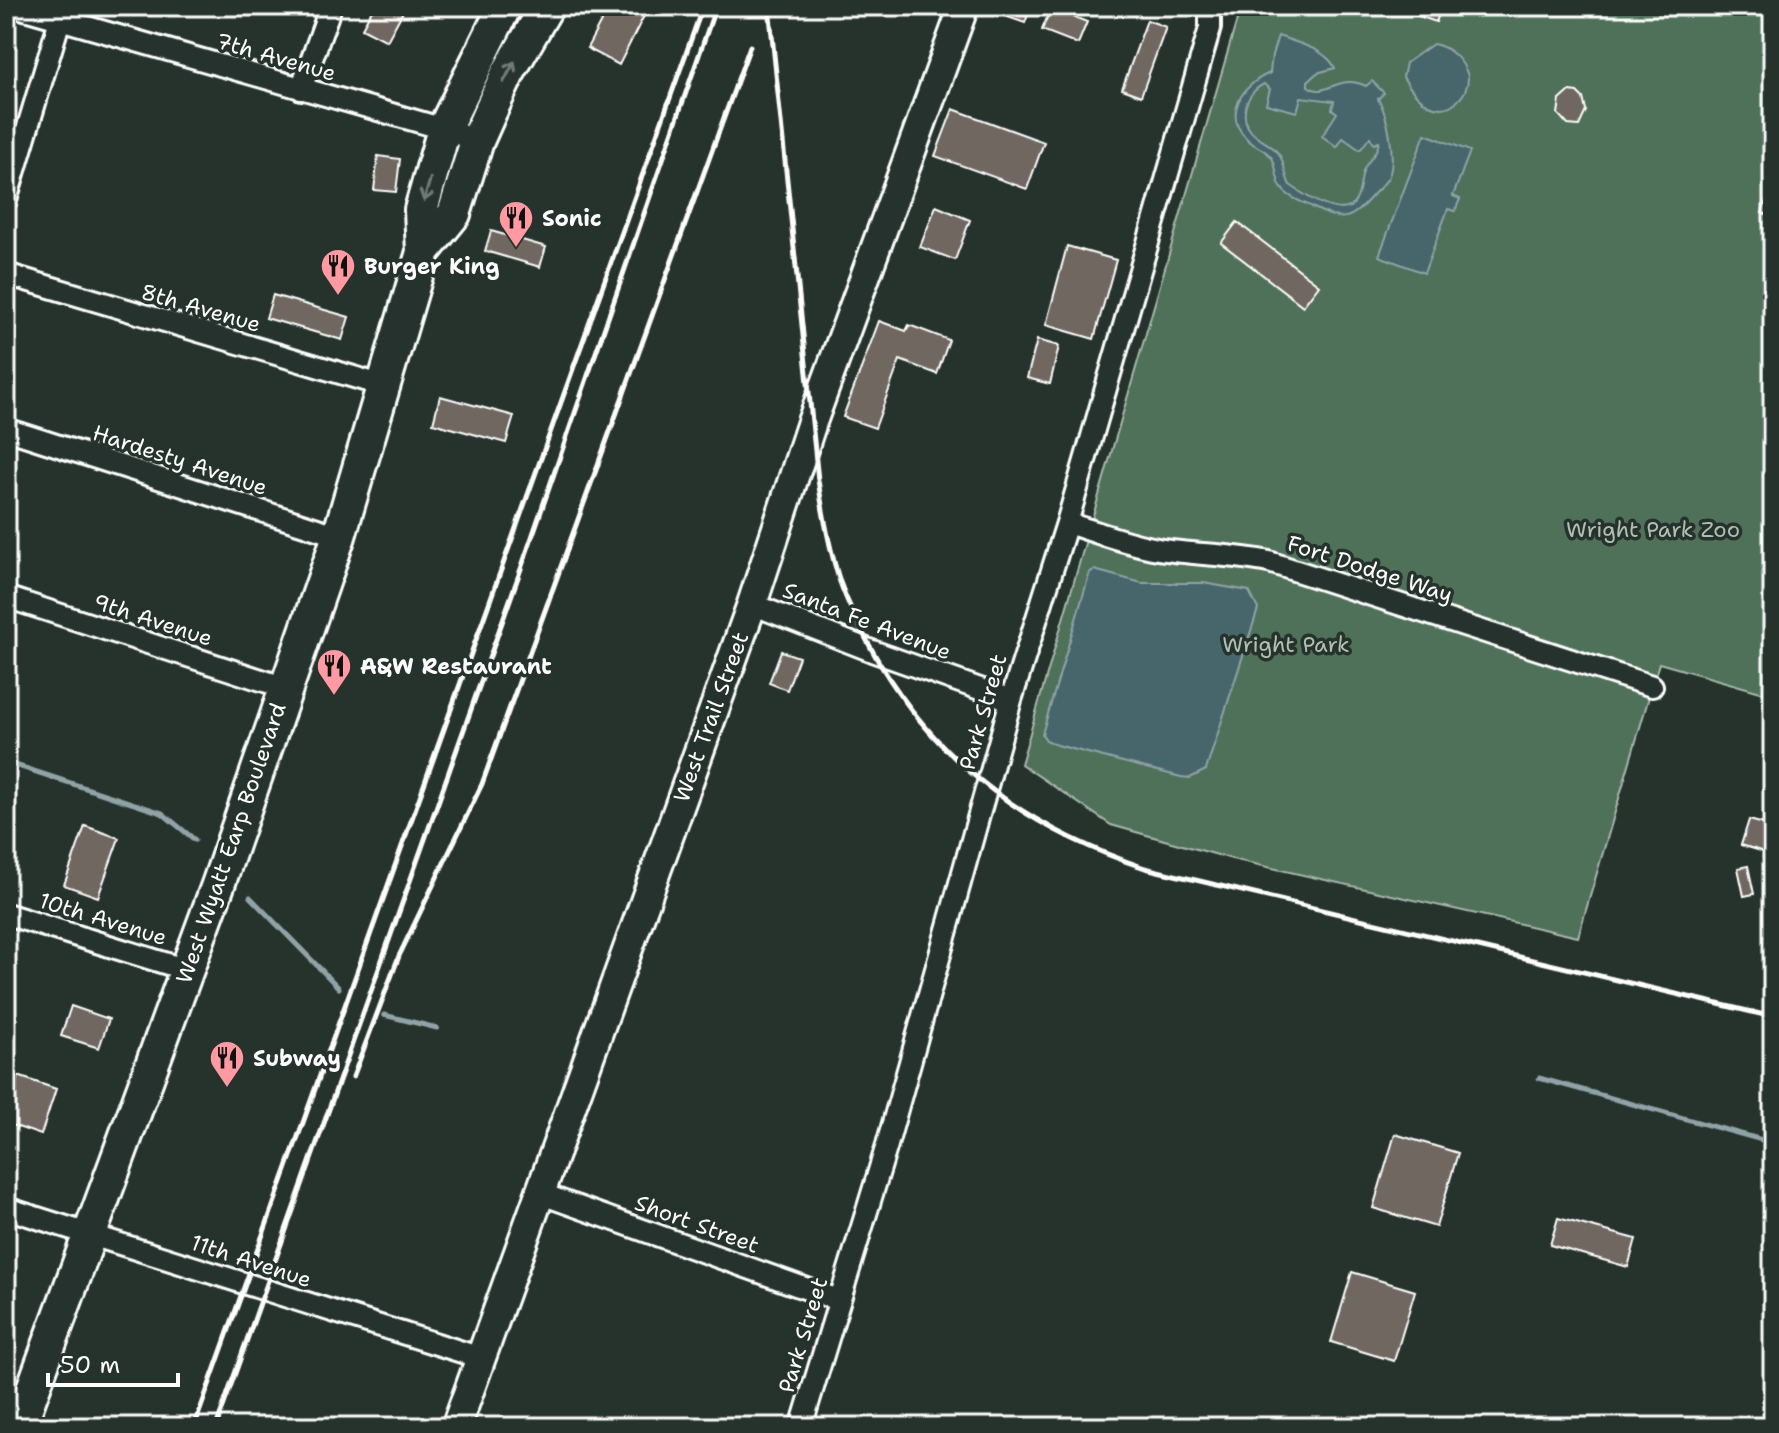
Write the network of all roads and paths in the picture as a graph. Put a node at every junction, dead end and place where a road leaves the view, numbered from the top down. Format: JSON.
{"nodes":[{"id":1,"x":14,"y":6,"type":"edge"},
{"id":2,"x":331,"y":6,"type":"edge"},
{"id":3,"x":505,"y":6,"type":"edge"},
{"id":4,"x":547,"y":6,"type":"edge"},
{"id":5,"x":964,"y":6,"type":"edge"},
{"id":6,"x":1208,"y":9,"type":"edge"},
{"id":7,"x":62,"y":12,"type":"edge"},
{"id":8,"x":301,"y":89,"type":"junction"},
{"id":9,"x":444,"y":129,"type":"junction"},
{"id":10,"x":477,"y":141,"type":"junction"},
{"id":11,"x":6,"y":200,"type":"edge"},
{"id":12,"x":423,"y":252,"type":"junction"},
{"id":13,"x":6,"y":274,"type":"edge"},
{"id":14,"x":384,"y":386,"type":"junction"},
{"id":15,"x":6,"y":429,"type":"edge"},
{"id":16,"x":1067,"y":523,"type":"junction"},
{"id":17,"x":339,"y":536,"type":"junction"},
{"id":18,"x":6,"y":597,"type":"edge"},
{"id":19,"x":752,"y":604,"type":"junction"},
{"id":20,"x":1652,"y":686,"type":"dead end"},
{"id":21,"x":286,"y":688,"type":"junction"},
{"id":22,"x":1011,"y":700,"type":"junction"},
{"id":23,"x":6,"y":914,"type":"edge"},
{"id":24,"x":187,"y":970,"type":"junction"},
{"id":25,"x":539,"y":1193,"type":"junction"},
{"id":26,"x":6,"y":1208,"type":"edge"},
{"id":27,"x":89,"y":1233,"type":"junction"},
{"id":28,"x":838,"y":1300,"type":"junction"},
{"id":29,"x":481,"y":1358,"type":"junction"},
{"id":30,"x":19,"y":1427,"type":"edge"},
{"id":31,"x":456,"y":1427,"type":"edge"},
{"id":32,"x":801,"y":1427,"type":"edge"}],
"edges":[{"from":1,"to":7,"type":"street","name":"7th Avenue"},
{"from":2,"to":8,"type":"street"},
{"from":3,"to":9,"type":"main road","name":"West Wyatt Earp Boulevard"},
{"from":10,"to":4,"type":"main road","name":"West Wyatt Earp Boulevard","one_way":true},
{"from":5,"to":19,"type":"main road","name":"West Trail Street"},
{"from":6,"to":16,"type":"street","name":"Park Street"},
{"from":7,"to":8,"type":"street","name":"7th Avenue"},
{"from":7,"to":11,"type":"street"},
{"from":8,"to":9,"type":"street","name":"7th Avenue"},
{"from":9,"to":10,"type":"street","name":"7th Avenue"},
{"from":9,"to":12,"type":"main road","name":"West Wyatt Earp Boulevard","one_way":true},
{"from":10,"to":12,"type":"main road","name":"West Wyatt Earp Boulevard"},
{"from":12,"to":14,"type":"main road","name":"West Wyatt Earp Boulevard"},
{"from":13,"to":14,"type":"street","name":"8th Avenue"},
{"from":14,"to":17,"type":"main road","name":"West Wyatt Earp Boulevard"},
{"from":15,"to":17,"type":"street","name":"Hardesty Avenue"},
{"from":16,"to":20,"type":"street","name":"Fort Dodge Way"},
{"from":16,"to":22,"type":"street","name":"Park Street"},
{"from":17,"to":21,"type":"main road","name":"West Wyatt Earp Boulevard"},
{"from":18,"to":21,"type":"street","name":"9th Avenue"},
{"from":19,"to":22,"type":"street","name":"Santa Fe Avenue"},
{"from":19,"to":25,"type":"main road","name":"West Trail Street"},
{"from":21,"to":24,"type":"main road","name":"West Wyatt Earp Boulevard"},
{"from":22,"to":28,"type":"street","name":"Park Street"},
{"from":23,"to":24,"type":"street","name":"10th Avenue"},
{"from":24,"to":27,"type":"main road","name":"West Wyatt Earp Boulevard"},
{"from":25,"to":28,"type":"street","name":"Short Street"},
{"from":25,"to":29,"type":"main road","name":"West Trail Street"},
{"from":26,"to":27,"type":"street","name":"11th Avenue"},
{"from":27,"to":29,"type":"street","name":"11th Avenue"},
{"from":27,"to":30,"type":"main road","name":"West Wyatt Earp Boulevard"},
{"from":28,"to":32,"type":"street","name":"Park Street"},
{"from":29,"to":31,"type":"main road","name":"West Trail Street"}]}
